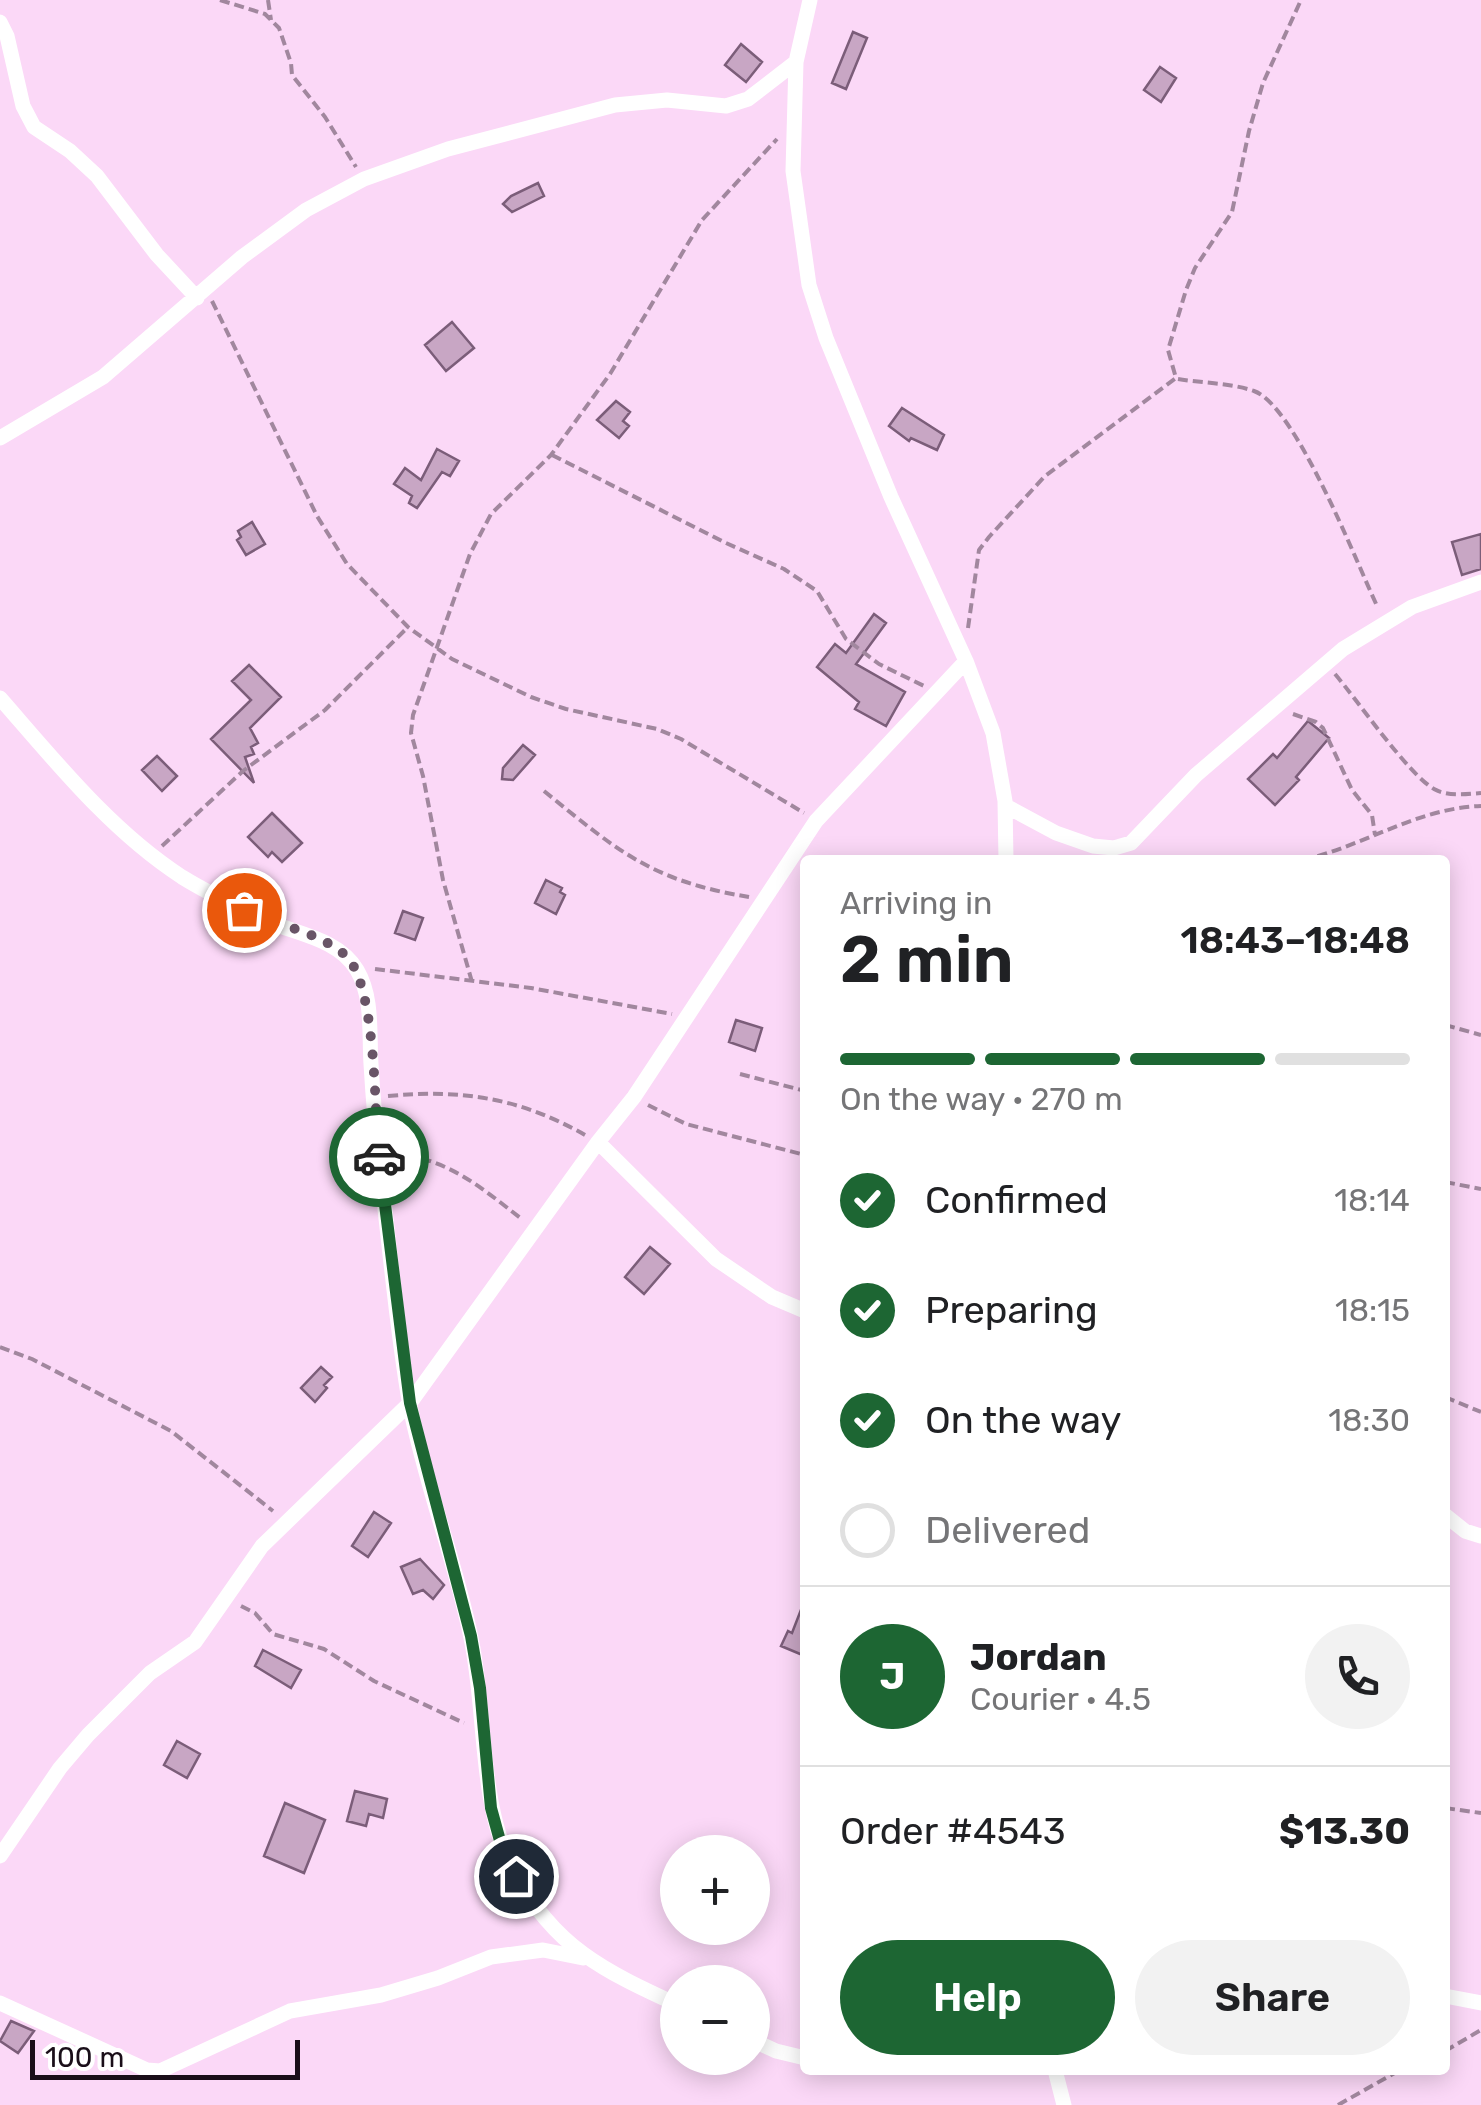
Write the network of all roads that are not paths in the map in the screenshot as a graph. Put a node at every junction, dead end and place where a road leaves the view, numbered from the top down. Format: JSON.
{"nodes":[{"id":1,"x":810,"y":0,"type":"edge"},
{"id":2,"x":0,"y":22,"type":"edge"},
{"id":3,"x":796,"y":62,"type":"junction"},
{"id":4,"x":202,"y":294,"type":"junction"},
{"id":5,"x":0,"y":438,"type":"edge"},
{"id":6,"x":1481,"y":582,"type":"edge"},
{"id":7,"x":963,"y":655,"type":"junction"},
{"id":8,"x":0,"y":698,"type":"edge"},
{"id":9,"x":1006,"y":806,"type":"junction"},
{"id":10,"x":1006,"y":855,"type":"edge"},
{"id":11,"x":598,"y":1142,"type":"junction"},
{"id":12,"x":800,"y":1309,"type":"edge"},
{"id":13,"x":410,"y":1403,"type":"junction"},
{"id":14,"x":1450,"y":1519,"type":"edge"},
{"id":15,"x":1481,"y":1536,"type":"edge"},
{"id":16,"x":0,"y":1856,"type":"edge"},
{"id":17,"x":585,"y":1958,"type":"junction"},
{"id":18,"x":660,"y":1996,"type":"edge"},
{"id":19,"x":1450,"y":1997,"type":"edge"},
{"id":20,"x":0,"y":2003,"type":"edge"},
{"id":21,"x":1481,"y":2003,"type":"edge"},
{"id":22,"x":770,"y":2048,"type":"edge"},
{"id":23,"x":800,"y":2057,"type":"edge"},
{"id":24,"x":1056,"y":2075,"type":"edge"},
{"id":25,"x":1064,"y":2105,"type":"edge"}],
"edges":[{"from":1,"to":3,"type":"street"},
{"from":2,"to":4,"type":"street"},
{"from":3,"to":4,"type":"street"},
{"from":3,"to":7,"type":"street"},
{"from":4,"to":5,"type":"street"},
{"from":6,"to":9,"type":"street"},
{"from":7,"to":9,"type":"street"},
{"from":7,"to":11,"type":"street"},
{"from":8,"to":13,"type":"street"},
{"from":9,"to":10,"type":"street"},
{"from":11,"to":12,"type":"street"},
{"from":11,"to":13,"type":"street"},
{"from":13,"to":16,"type":"street"},
{"from":13,"to":17,"type":"street"},
{"from":14,"to":15,"type":"street"},
{"from":17,"to":18,"type":"street"},
{"from":17,"to":20,"type":"street"},
{"from":19,"to":21,"type":"street"},
{"from":22,"to":23,"type":"street"},
{"from":24,"to":25,"type":"street"}]}
